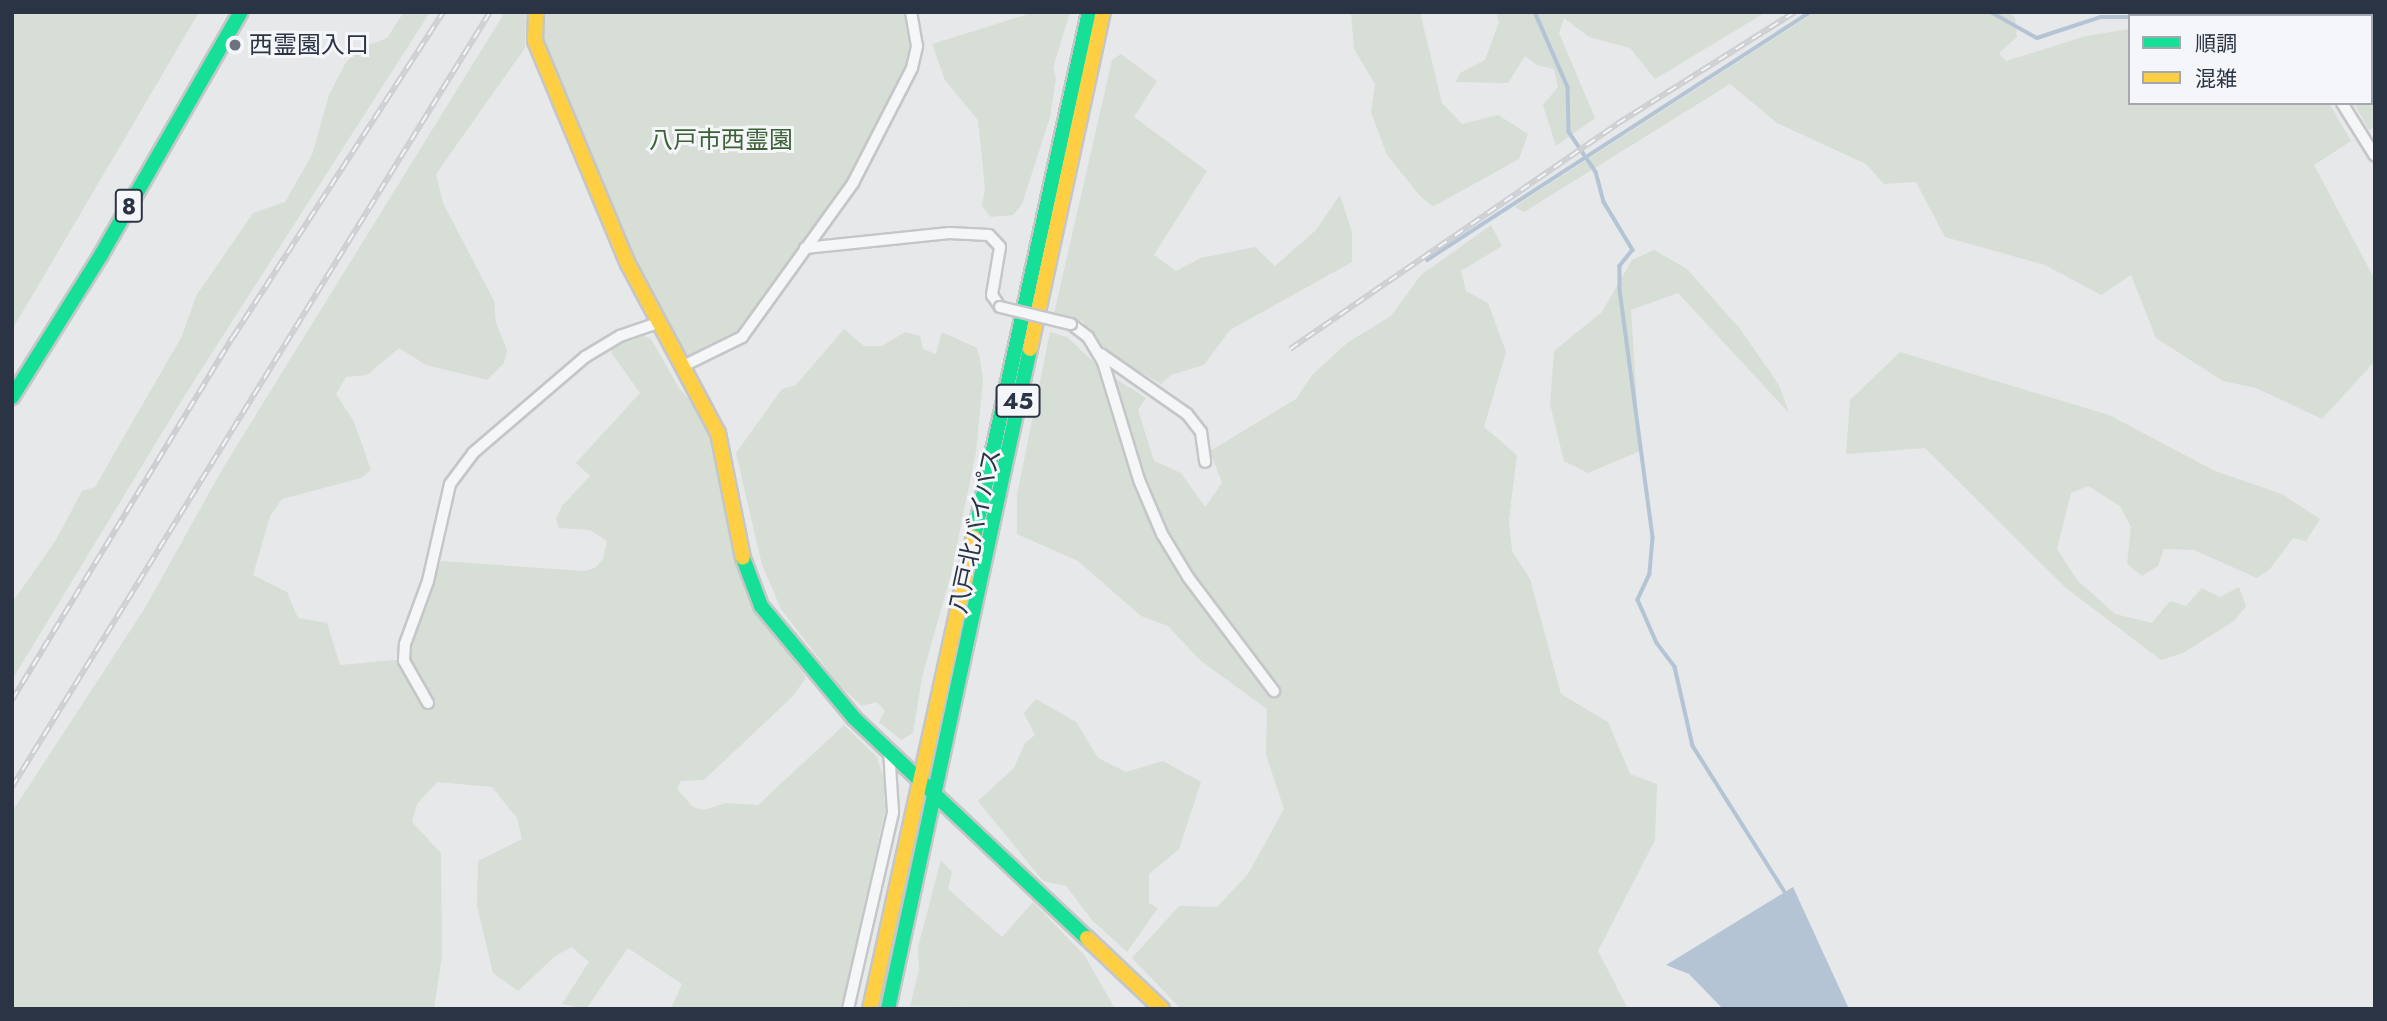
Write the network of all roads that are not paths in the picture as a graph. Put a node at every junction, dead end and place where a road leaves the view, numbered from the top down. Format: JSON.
{"nodes":[{"id":1,"x":241,"y":12,"type":"edge"},
{"id":2,"x":536,"y":12,"type":"edge"},
{"id":3,"x":911,"y":12,"type":"edge"},
{"id":4,"x":1089,"y":12,"type":"edge"},
{"id":5,"x":1103,"y":12,"type":"edge"},
{"id":6,"x":2343,"y":105,"type":"edge"},
{"id":7,"x":2375,"y":156,"type":"edge"},
{"id":8,"x":805,"y":248,"type":"junction"},
{"id":9,"x":657,"y":323,"type":"junction"},
{"id":10,"x":1095,"y":350,"type":"junction"},
{"id":11,"x":683,"y":366,"type":"junction"},
{"id":12,"x":12,"y":397,"type":"edge"},
{"id":13,"x":1205,"y":462,"type":"dead end"},
{"id":14,"x":1274,"y":691,"type":"dead end"},
{"id":15,"x":428,"y":704,"type":"dead end"},
{"id":16,"x":889,"y":750,"type":"junction"},
{"id":17,"x":921,"y":778,"type":"junction"},
{"id":18,"x":935,"y":790,"type":"junction"},
{"id":19,"x":848,"y":1009,"type":"edge"},
{"id":20,"x":870,"y":1009,"type":"edge"},
{"id":21,"x":888,"y":1009,"type":"edge"},
{"id":22,"x":1162,"y":1009,"type":"edge"}],
"edges":[{"from":1,"to":12,"type":"main road","number":"8"},
{"from":2,"to":9,"type":"main road"},
{"from":3,"to":8,"type":"street"},
{"from":4,"to":17,"type":"main road","name":"八戸北バイパス","number":"45"},
{"from":5,"to":18,"type":"main road","name":"八戸北バイパス","number":"45"},
{"from":6,"to":7,"type":"street"},
{"from":8,"to":10,"type":"street","bridge":true},
{"from":8,"to":11,"type":"street"},
{"from":9,"to":11,"type":"main road"},
{"from":9,"to":15,"type":"street"},
{"from":10,"to":13,"type":"street"},
{"from":10,"to":14,"type":"street"},
{"from":11,"to":16,"type":"main road"},
{"from":16,"to":17,"type":"main road"},
{"from":16,"to":19,"type":"street"},
{"from":17,"to":18,"type":"main road"},
{"from":17,"to":20,"type":"main road","name":"八戸北バイパス","number":"45"},
{"from":18,"to":21,"type":"main road","name":"八戸北バイパス","number":"45"},
{"from":18,"to":22,"type":"main road"}]}
